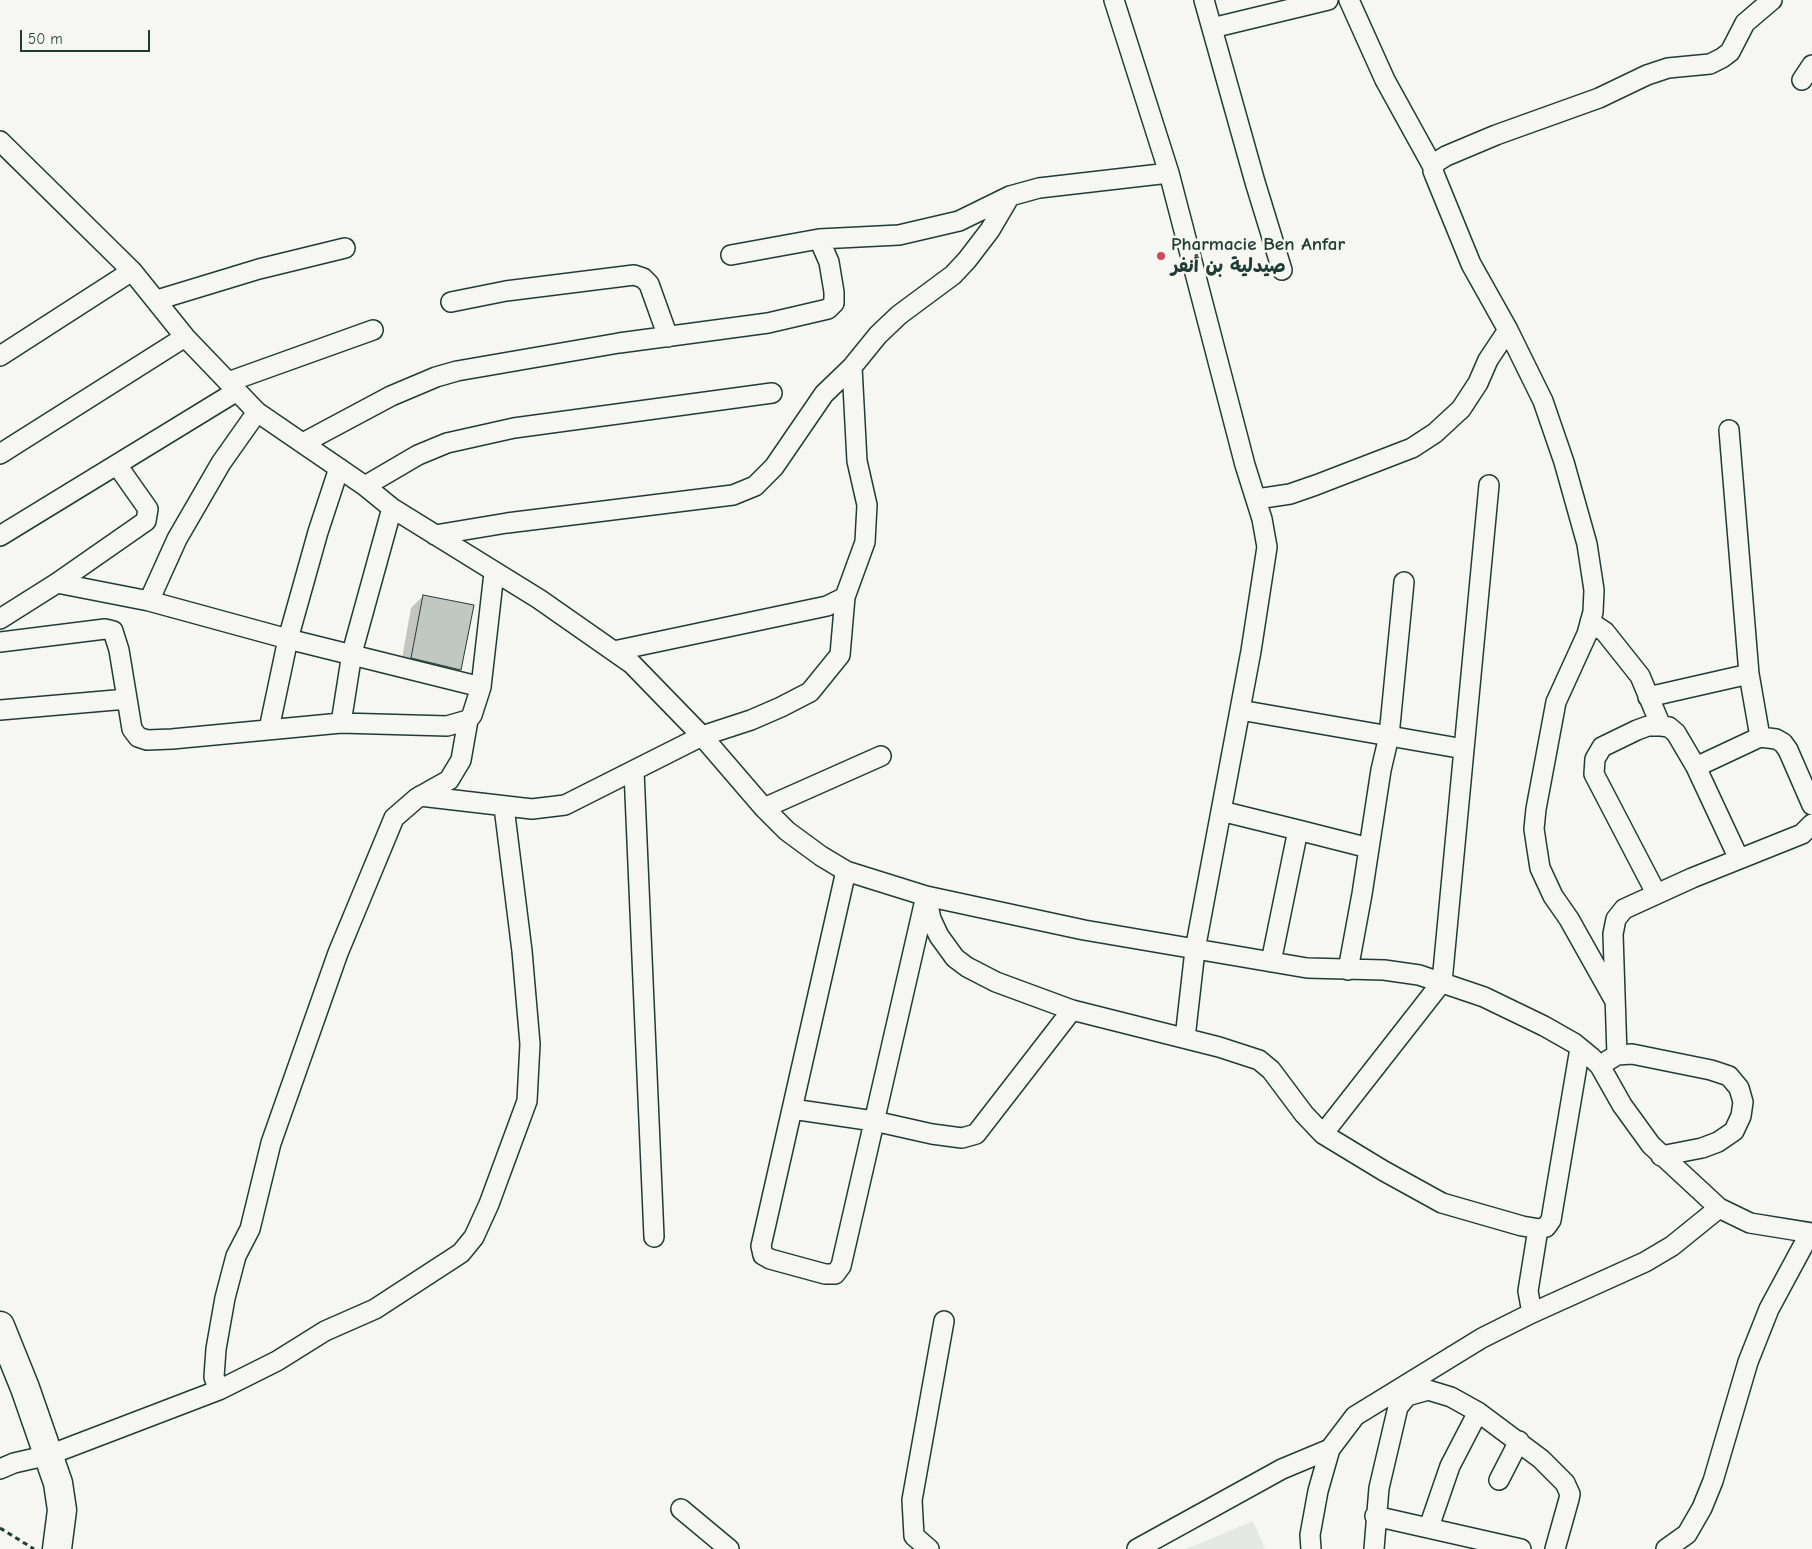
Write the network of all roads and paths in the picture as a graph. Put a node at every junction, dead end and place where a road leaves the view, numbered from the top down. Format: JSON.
{"nodes":[{"id":1,"x":1114,"y":0,"type":"edge"},
{"id":2,"x":1204,"y":0,"type":"edge"},
{"id":3,"x":1328,"y":0,"type":"edge"},
{"id":4,"x":1350,"y":0,"type":"edge"},
{"id":5,"x":1772,"y":0,"type":"edge"},
{"id":6,"x":1212,"y":28,"type":"junction"},
{"id":7,"x":0,"y":141,"type":"edge"},
{"id":8,"x":1433,"y":166,"type":"junction"},
{"id":9,"x":1169,"y":174,"type":"junction"},
{"id":10,"x":1010,"y":196,"type":"junction"},
{"id":11,"x":819,"y":239,"type":"junction"},
{"id":12,"x":345,"y":248,"type":"dead end"},
{"id":13,"x":731,"y":255,"type":"dead end"},
{"id":14,"x":132,"y":270,"type":"junction"},
{"id":15,"x":1282,"y":270,"type":"dead end"},
{"id":16,"x":157,"y":300,"type":"junction"},
{"id":17,"x":452,"y":302,"type":"dead end"},
{"id":18,"x":373,"y":330,"type":"dead end"},
{"id":19,"x":1508,"y":330,"type":"junction"},
{"id":20,"x":185,"y":337,"type":"junction"},
{"id":21,"x":668,"y":338,"type":"junction"},
{"id":22,"x":0,"y":356,"type":"edge"},
{"id":23,"x":852,"y":367,"type":"junction"},
{"id":24,"x":232,"y":387,"type":"junction"},
{"id":25,"x":772,"y":393,"type":"dead end"},
{"id":26,"x":257,"y":412,"type":"junction"},
{"id":27,"x":1729,"y":430,"type":"dead end"},
{"id":28,"x":303,"y":443,"type":"junction"},
{"id":29,"x":0,"y":454,"type":"edge"},
{"id":30,"x":117,"y":465,"type":"junction"},
{"id":31,"x":339,"y":468,"type":"junction"},
{"id":32,"x":1489,"y":485,"type":"dead end"},
{"id":33,"x":365,"y":486,"type":"junction"},
{"id":34,"x":1256,"y":499,"type":"junction"},
{"id":35,"x":392,"y":508,"type":"junction"},
{"id":36,"x":436,"y":535,"type":"junction"},
{"id":37,"x":0,"y":536,"type":"edge"},
{"id":38,"x":494,"y":573,"type":"junction"},
{"id":39,"x":1404,"y":582,"type":"dead end"},
{"id":40,"x":57,"y":583,"type":"junction"},
{"id":41,"x":845,"y":597,"type":"junction"},
{"id":42,"x":149,"y":601,"type":"junction"},
{"id":43,"x":0,"y":619,"type":"edge"},
{"id":44,"x":1590,"y":622,"type":"junction"},
{"id":45,"x":288,"y":639,"type":"junction"},
{"id":46,"x":0,"y":642,"type":"edge"},
{"id":47,"x":614,"y":651,"type":"junction"},
{"id":48,"x":352,"y":653,"type":"junction"},
{"id":49,"x":1749,"y":674,"type":"junction"},
{"id":50,"x":481,"y":687,"type":"junction"},
{"id":51,"x":1648,"y":697,"type":"junction"},
{"id":52,"x":127,"y":699,"type":"junction"},
{"id":53,"x":0,"y":710,"type":"edge"},
{"id":54,"x":1240,"y":710,"type":"junction"},
{"id":55,"x":468,"y":720,"type":"junction"},
{"id":56,"x":341,"y":723,"type":"junction"},
{"id":57,"x":1661,"y":726,"type":"junction"},
{"id":58,"x":269,"y":729,"type":"junction"},
{"id":59,"x":702,"y":736,"type":"junction"},
{"id":60,"x":1389,"y":736,"type":"junction"},
{"id":61,"x":1760,"y":736,"type":"junction"},
{"id":62,"x":1464,"y":749,"type":"junction"},
{"id":63,"x":881,"y":756,"type":"dead end"},
{"id":64,"x":1696,"y":767,"type":"junction"},
{"id":65,"x":634,"y":771,"type":"junction"},
{"id":66,"x":420,"y":796,"type":"junction"},
{"id":67,"x":1812,"y":805,"type":"edge"},
{"id":68,"x":504,"y":807,"type":"junction"},
{"id":69,"x":764,"y":808,"type":"junction"},
{"id":70,"x":1221,"y":811,"type":"junction"},
{"id":71,"x":1812,"y":824,"type":"edge"},
{"id":72,"x":1298,"y":830,"type":"junction"},
{"id":73,"x":1369,"y":848,"type":"junction"},
{"id":74,"x":1739,"y":859,"type":"junction"},
{"id":75,"x":846,"y":871,"type":"junction"},
{"id":76,"x":1656,"y":893,"type":"junction"},
{"id":77,"x":926,"y":896,"type":"junction"},
{"id":78,"x":1196,"y":950,"type":"junction"},
{"id":79,"x":1271,"y":962,"type":"junction"},
{"id":80,"x":1348,"y":970,"type":"junction"},
{"id":81,"x":1442,"y":982,"type":"junction"},
{"id":82,"x":1616,"y":1001,"type":"junction"},
{"id":83,"x":1072,"y":1010,"type":"junction"},
{"id":84,"x":1185,"y":1038,"type":"junction"},
{"id":85,"x":1580,"y":1048,"type":"junction"},
{"id":86,"x":1617,"y":1055,"type":"junction"},
{"id":87,"x":1600,"y":1066,"type":"junction"},
{"id":88,"x":792,"y":1109,"type":"junction"},
{"id":89,"x":874,"y":1121,"type":"junction"},
{"id":90,"x":1323,"y":1134,"type":"junction"},
{"id":91,"x":1661,"y":1156,"type":"junction"},
{"id":92,"x":1719,"y":1208,"type":"junction"},
{"id":93,"x":1538,"y":1229,"type":"junction"},
{"id":94,"x":1811,"y":1233,"type":"edge"},
{"id":95,"x":654,"y":1237,"type":"dead end"},
{"id":96,"x":1532,"y":1313,"type":"junction"},
{"id":97,"x":944,"y":1321,"type":"dead end"},
{"id":98,"x":0,"y":1326,"type":"edge"},
{"id":99,"x":219,"y":1390,"type":"junction"},
{"id":100,"x":1478,"y":1412,"type":"junction"},
{"id":101,"x":1519,"y":1442,"type":"junction"},
{"id":102,"x":1330,"y":1449,"type":"junction"},
{"id":103,"x":49,"y":1455,"type":"junction"},
{"id":104,"x":0,"y":1469,"type":"edge"},
{"id":105,"x":1499,"y":1480,"type":"dead end"},
{"id":106,"x":681,"y":1509,"type":"dead end"},
{"id":107,"x":1375,"y":1516,"type":"junction"},
{"id":108,"x":1429,"y":1527,"type":"junction"},
{"id":109,"x":0,"y":1528,"type":"edge"},
{"id":110,"x":1670,"y":1548,"type":"edge"},
{"id":111,"x":34,"y":1549,"type":"edge"},
{"id":112,"x":57,"y":1549,"type":"edge"},
{"id":113,"x":729,"y":1549,"type":"edge"},
{"id":114,"x":929,"y":1549,"type":"edge"},
{"id":115,"x":1137,"y":1549,"type":"edge"},
{"id":116,"x":1311,"y":1549,"type":"edge"},
{"id":117,"x":1374,"y":1549,"type":"edge"},
{"id":118,"x":1521,"y":1549,"type":"edge"},
{"id":119,"x":1555,"y":1549,"type":"edge"}],
"edges":[{"from":1,"to":9,"type":"street"},
{"from":2,"to":6,"type":"street"},
{"from":3,"to":6,"type":"street"},
{"from":4,"to":8,"type":"street"},
{"from":5,"to":8,"type":"street"},
{"from":6,"to":15,"type":"street"},
{"from":7,"to":14,"type":"street"},
{"from":8,"to":19,"type":"street"},
{"from":9,"to":10,"type":"street"},
{"from":9,"to":34,"type":"street"},
{"from":10,"to":11,"type":"street"},
{"from":10,"to":23,"type":"street"},
{"from":11,"to":13,"type":"street"},
{"from":11,"to":21,"type":"street"},
{"from":12,"to":16,"type":"street"},
{"from":14,"to":16,"type":"street"},
{"from":14,"to":22,"type":"street"},
{"from":16,"to":20,"type":"street"},
{"from":17,"to":21,"type":"street"},
{"from":18,"to":24,"type":"street"},
{"from":19,"to":34,"type":"street"},
{"from":19,"to":44,"type":"street"},
{"from":20,"to":24,"type":"street"},
{"from":20,"to":29,"type":"street"},
{"from":21,"to":28,"type":"street"},
{"from":23,"to":36,"type":"street"},
{"from":23,"to":41,"type":"street"},
{"from":24,"to":26,"type":"street"},
{"from":24,"to":30,"type":"street"},
{"from":25,"to":33,"type":"street"},
{"from":26,"to":28,"type":"street"},
{"from":26,"to":42,"type":"street"},
{"from":27,"to":49,"type":"street"},
{"from":28,"to":31,"type":"street"},
{"from":30,"to":37,"type":"street"},
{"from":30,"to":40,"type":"street"},
{"from":31,"to":33,"type":"street"},
{"from":31,"to":45,"type":"street"},
{"from":32,"to":62,"type":"street"},
{"from":33,"to":35,"type":"street"},
{"from":34,"to":54,"type":"street"},
{"from":35,"to":36,"type":"street"},
{"from":35,"to":48,"type":"street"},
{"from":36,"to":38,"type":"street"},
{"from":38,"to":47,"type":"street"},
{"from":38,"to":50,"type":"street"},
{"from":39,"to":60,"type":"street"},
{"from":40,"to":42,"type":"street"},
{"from":40,"to":43,"type":"street"},
{"from":41,"to":47,"type":"street"},
{"from":41,"to":59,"type":"street"},
{"from":42,"to":45,"type":"street"},
{"from":44,"to":51,"type":"street"},
{"from":44,"to":82,"type":"street"},
{"from":45,"to":48,"type":"street"},
{"from":45,"to":58,"type":"street"},
{"from":46,"to":52,"type":"street"},
{"from":47,"to":59,"type":"street"},
{"from":48,"to":50,"type":"street"},
{"from":48,"to":56,"type":"street"},
{"from":49,"to":51,"type":"street"},
{"from":49,"to":61,"type":"street"},
{"from":50,"to":55,"type":"street"},
{"from":51,"to":57,"type":"street"},
{"from":52,"to":53,"type":"street"},
{"from":52,"to":58,"type":"street"},
{"from":54,"to":60,"type":"street"},
{"from":54,"to":70,"type":"street"},
{"from":55,"to":56,"type":"street"},
{"from":55,"to":66,"type":"street"},
{"from":56,"to":58,"type":"street"},
{"from":57,"to":64,"type":"street"},
{"from":57,"to":76,"type":"street"},
{"from":59,"to":65,"type":"street"},
{"from":59,"to":69,"type":"street"},
{"from":60,"to":62,"type":"street"},
{"from":60,"to":73,"type":"street"},
{"from":61,"to":64,"type":"street"},
{"from":61,"to":67,"type":"street"},
{"from":62,"to":81,"type":"street"},
{"from":63,"to":69,"type":"street"},
{"from":64,"to":74,"type":"street"},
{"from":65,"to":68,"type":"street"},
{"from":65,"to":95,"type":"street"},
{"from":66,"to":68,"type":"street"},
{"from":66,"to":99,"type":"street"},
{"from":68,"to":99,"type":"street"},
{"from":69,"to":75,"type":"street"},
{"from":70,"to":72,"type":"street"},
{"from":70,"to":78,"type":"street"},
{"from":71,"to":74,"type":"street"},
{"from":72,"to":73,"type":"street"},
{"from":72,"to":79,"type":"street"},
{"from":73,"to":80,"type":"street"},
{"from":74,"to":76,"type":"street"},
{"from":75,"to":77,"type":"street"},
{"from":75,"to":88,"type":"street"},
{"from":76,"to":82,"type":"street"},
{"from":77,"to":78,"type":"street"},
{"from":77,"to":83,"type":"street"},
{"from":77,"to":89,"type":"street"},
{"from":78,"to":79,"type":"street"},
{"from":78,"to":84,"type":"street"},
{"from":79,"to":80,"type":"street"},
{"from":80,"to":81,"type":"street"},
{"from":81,"to":85,"type":"street"},
{"from":81,"to":90,"type":"street"},
{"from":82,"to":86,"type":"street"},
{"from":83,"to":84,"type":"street"},
{"from":83,"to":89,"type":"street"},
{"from":84,"to":90,"type":"street"},
{"from":85,"to":87,"type":"street"},
{"from":85,"to":93,"type":"street"},
{"from":86,"to":87,"type":"street"},
{"from":86,"to":91,"type":"street"},
{"from":87,"to":91,"type":"street"},
{"from":88,"to":89,"type":"street"},
{"from":88,"to":89,"type":"street"},
{"from":90,"to":93,"type":"street"},
{"from":91,"to":92,"type":"street"},
{"from":92,"to":94,"type":"street"},
{"from":92,"to":96,"type":"street"},
{"from":93,"to":96,"type":"street"},
{"from":94,"to":110,"type":"street"},
{"from":96,"to":102,"type":"street"},
{"from":97,"to":114,"type":"street"},
{"from":98,"to":103,"type":"street"},
{"from":99,"to":103,"type":"street"},
{"from":100,"to":101,"type":"street"},
{"from":100,"to":107,"type":"street"},
{"from":100,"to":108,"type":"street"},
{"from":101,"to":105,"type":"street"},
{"from":101,"to":119,"type":"street"},
{"from":102,"to":115,"type":"street"},
{"from":102,"to":116,"type":"street"},
{"from":103,"to":104,"type":"street"},
{"from":103,"to":112,"type":"street"},
{"from":106,"to":113,"type":"street"},
{"from":107,"to":108,"type":"street"},
{"from":107,"to":117,"type":"street"},
{"from":108,"to":118,"type":"street"},
{"from":109,"to":111,"type":"path"}]}
